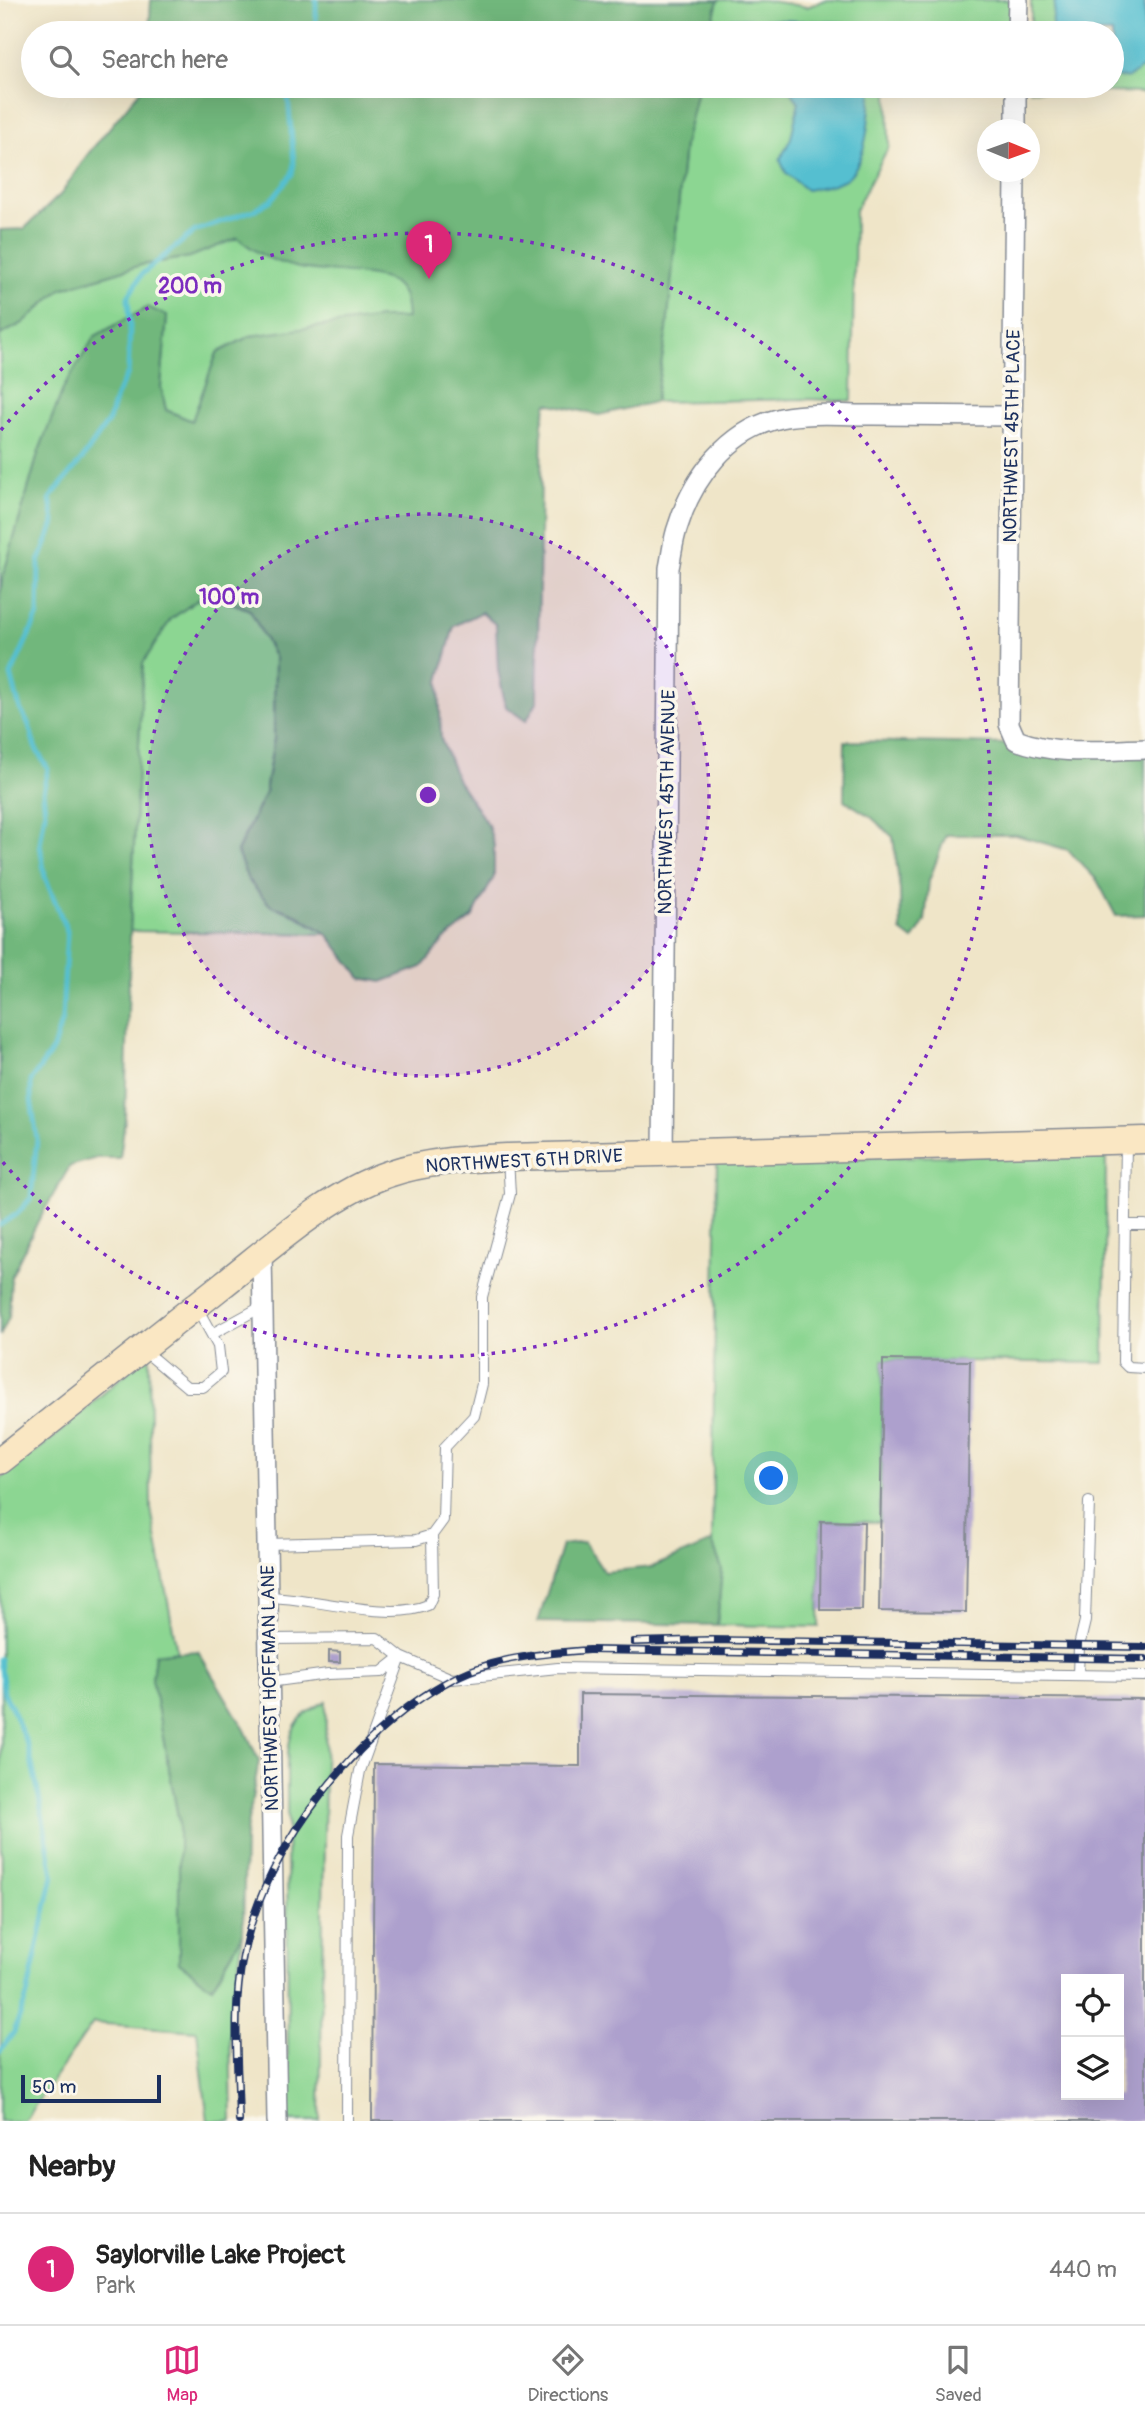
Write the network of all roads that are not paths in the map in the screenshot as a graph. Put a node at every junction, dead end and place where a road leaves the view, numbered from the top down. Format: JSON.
{"nodes":[{"id":1,"x":1018,"y":0,"type":"edge"},
{"id":2,"x":1017,"y":21,"type":"edge"},
{"id":3,"x":1016,"y":98,"type":"edge"},
{"id":4,"x":1016,"y":119,"type":"edge"},
{"id":5,"x":1015,"y":182,"type":"edge"},
{"id":6,"x":1012,"y":416,"type":"junction"},
{"id":7,"x":1145,"y":749,"type":"edge"},
{"id":8,"x":1135,"y":1140,"type":"edge"},
{"id":9,"x":663,"y":1152,"type":"junction"},
{"id":10,"x":508,"y":1157,"type":"junction"},
{"id":11,"x":1125,"y":1225,"type":"junction"},
{"id":12,"x":1145,"y":1225,"type":"edge"},
{"id":13,"x":262,"y":1254,"type":"junction"},
{"id":14,"x":196,"y":1306,"type":"junction"},
{"id":15,"x":263,"y":1306,"type":"junction"},
{"id":16,"x":212,"y":1335,"type":"junction"},
{"id":17,"x":142,"y":1348,"type":"junction"},
{"id":18,"x":1145,"y":1368,"type":"edge"},
{"id":19,"x":0,"y":1461,"type":"edge"},
{"id":20,"x":1089,"y":1502,"type":"dead end"},
{"id":21,"x":432,"y":1535,"type":"junction"},
{"id":22,"x":267,"y":1544,"type":"junction"},
{"id":23,"x":268,"y":1597,"type":"junction"},
{"id":24,"x":268,"y":1639,"type":"junction"},
{"id":25,"x":401,"y":1657,"type":"junction"},
{"id":26,"x":1078,"y":1675,"type":"junction"},
{"id":27,"x":1145,"y":1676,"type":"edge"},
{"id":28,"x":269,"y":1682,"type":"junction"},
{"id":29,"x":276,"y":2121,"type":"edge"},
{"id":30,"x":347,"y":2121,"type":"edge"}],
"edges":[{"from":1,"to":2,"type":"street"},
{"from":3,"to":4,"type":"street"},
{"from":5,"to":6,"type":"street","name":"NORTHWEST 45TH PLACE"},
{"from":6,"to":7,"type":"street","name":"NORTHWEST 45TH PLACE"},
{"from":6,"to":9,"type":"street","name":"NORTHWEST 45TH AVENUE"},
{"from":8,"to":9,"type":"main road","name":"NORTHWEST 6TH DRIVE"},
{"from":8,"to":11,"type":"lane"},
{"from":9,"to":10,"type":"main road","name":"NORTHWEST 6TH DRIVE"},
{"from":10,"to":13,"type":"main road","name":"NORTHWEST 6TH DRIVE"},
{"from":10,"to":21,"type":"lane"},
{"from":11,"to":12,"type":"lane"},
{"from":11,"to":18,"type":"lane"},
{"from":13,"to":14,"type":"main road","name":"NORTHWEST 6TH DRIVE"},
{"from":13,"to":15,"type":"street","name":"NORTHWEST HOFFMAN LANE"},
{"from":14,"to":16,"type":"lane"},
{"from":14,"to":17,"type":"main road","name":"NORTHWEST 6TH DRIVE"},
{"from":15,"to":16,"type":"lane"},
{"from":15,"to":22,"type":"street","name":"NORTHWEST HOFFMAN LANE"},
{"from":16,"to":17,"type":"lane"},
{"from":17,"to":19,"type":"main road","name":"NORTHWEST 6TH DRIVE"},
{"from":20,"to":26,"type":"lane"},
{"from":21,"to":22,"type":"lane"},
{"from":21,"to":23,"type":"lane"},
{"from":22,"to":23,"type":"street","name":"NORTHWEST HOFFMAN LANE"},
{"from":23,"to":24,"type":"street","name":"NORTHWEST HOFFMAN LANE"},
{"from":24,"to":25,"type":"lane"},
{"from":24,"to":28,"type":"street","name":"NORTHWEST HOFFMAN LANE"},
{"from":25,"to":26,"type":"lane"},
{"from":25,"to":28,"type":"lane"},
{"from":25,"to":30,"type":"lane"},
{"from":26,"to":27,"type":"lane"},
{"from":28,"to":29,"type":"street","name":"NORTHWEST HOFFMAN LANE"}]}
